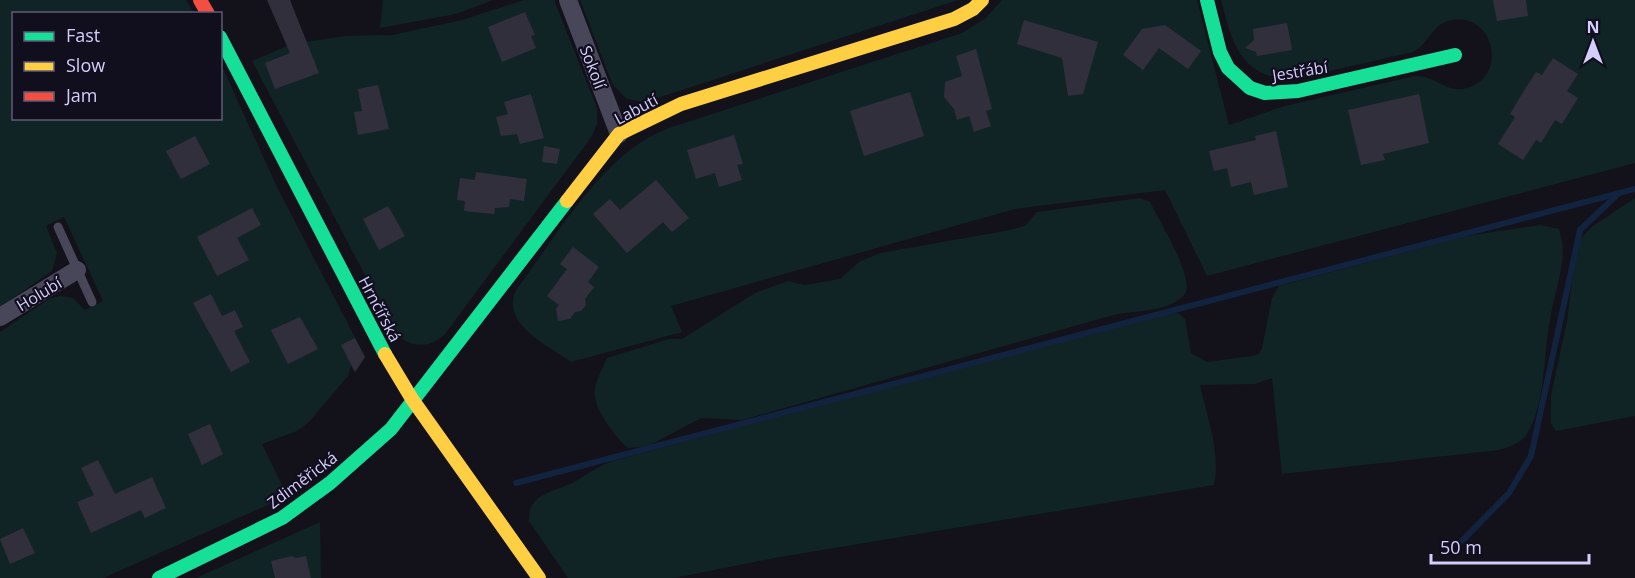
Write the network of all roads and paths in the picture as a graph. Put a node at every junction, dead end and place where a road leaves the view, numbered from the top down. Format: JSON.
{"nodes":[{"id":1,"x":568,"y":0,"type":"edge"},
{"id":2,"x":982,"y":0,"type":"edge"},
{"id":3,"x":1207,"y":0,"type":"edge"},
{"id":4,"x":222,"y":41,"type":"edge"},
{"id":5,"x":1455,"y":55,"type":"dead end"},
{"id":6,"x":619,"y":134,"type":"junction"},
{"id":7,"x":58,"y":227,"type":"dead end"},
{"id":8,"x":78,"y":270,"type":"junction"},
{"id":9,"x":92,"y":302,"type":"dead end"},
{"id":10,"x":0,"y":317,"type":"edge"},
{"id":11,"x":412,"y":399,"type":"junction"},
{"id":12,"x":160,"y":578,"type":"edge"},
{"id":13,"x":539,"y":578,"type":"edge"}],
"edges":[{"from":1,"to":6,"type":"street","name":"Sokolí"},
{"from":2,"to":6,"type":"street","name":"Labutí"},
{"from":3,"to":5,"type":"street","name":"Jestřábí"},
{"from":4,"to":11,"type":"street","name":"Hrnčířská"},
{"from":6,"to":11,"type":"street","name":"Labutí"},
{"from":7,"to":8,"type":"lane"},
{"from":8,"to":9,"type":"lane"},
{"from":8,"to":10,"type":"street","name":"Holubí"},
{"from":11,"to":12,"type":"street","name":"Zdiměřická"},
{"from":11,"to":13,"type":"street","name":"Hrnčířská"}]}
